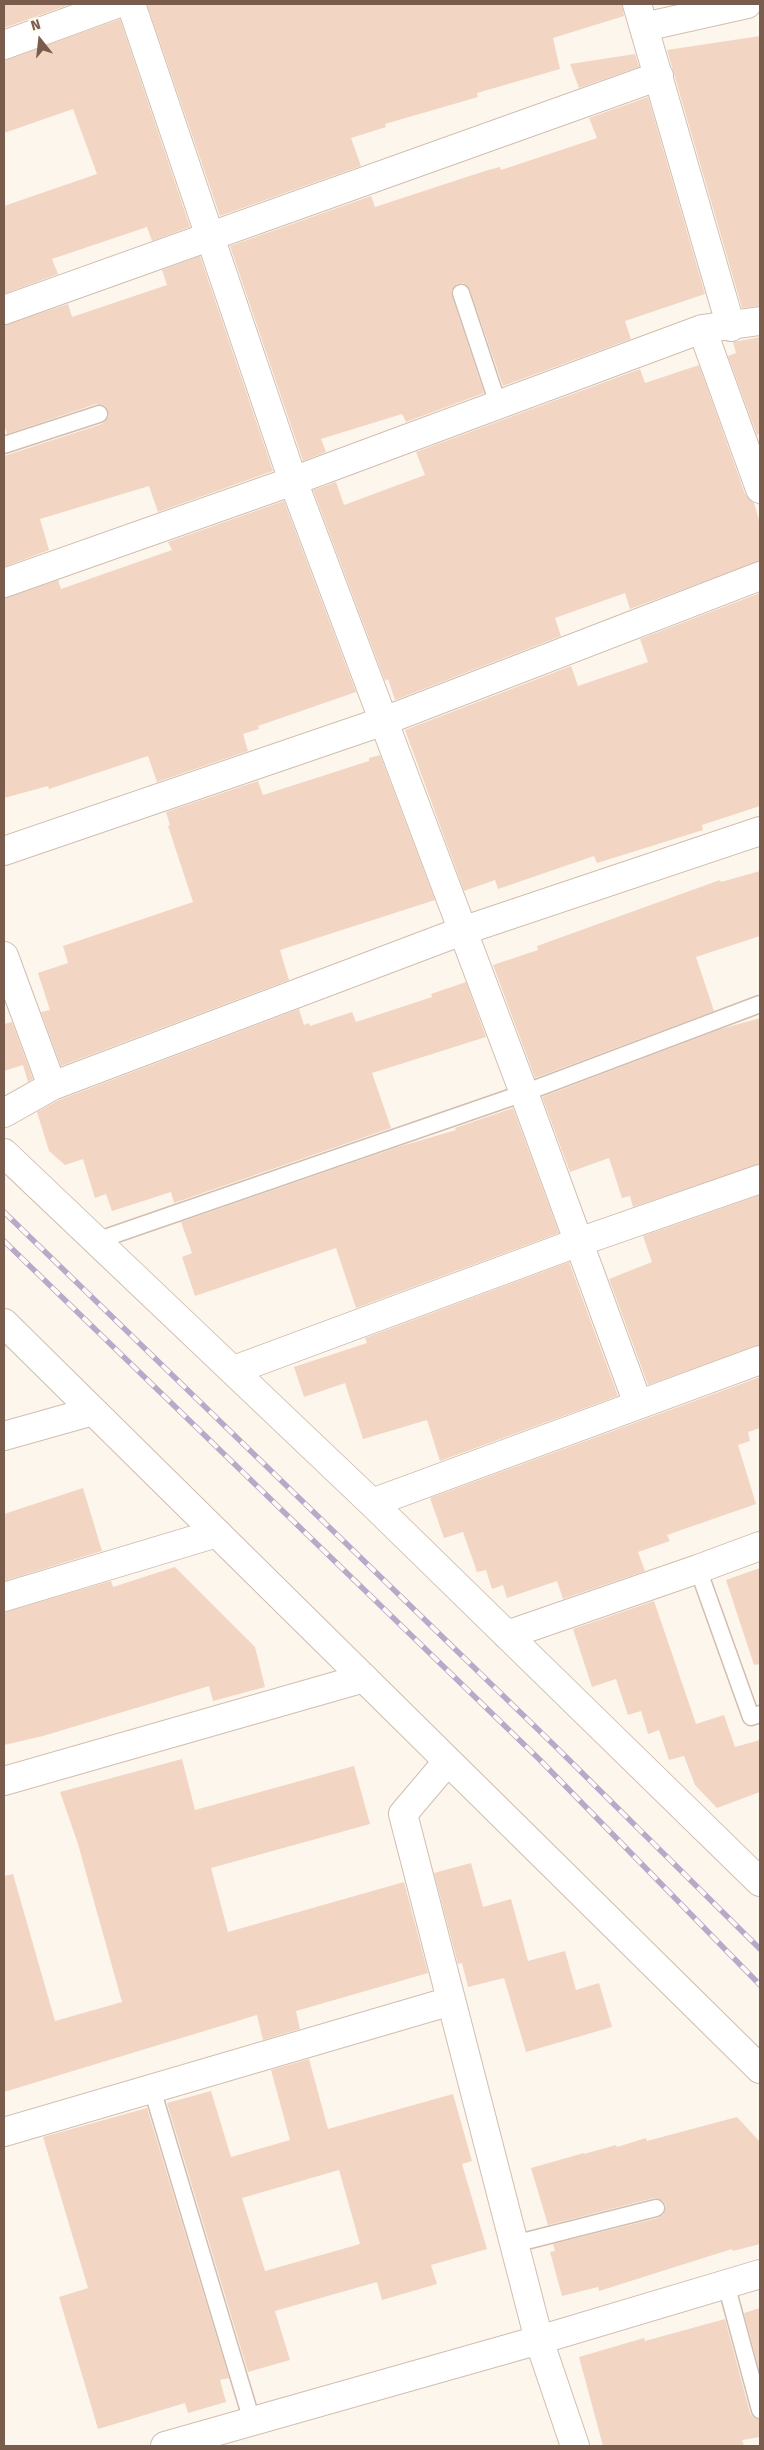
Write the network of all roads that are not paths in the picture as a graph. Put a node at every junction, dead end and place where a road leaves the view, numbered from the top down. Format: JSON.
{"nodes":[{"id":1,"x":116,"y":4,"type":"edge"},
{"id":2,"x":131,"y":4,"type":"edge"},
{"id":3,"x":747,"y":4,"type":"edge"},
{"id":4,"x":640,"y":16,"type":"edge"},
{"id":5,"x":4,"y":45,"type":"edge"},
{"id":6,"x":659,"y":76,"type":"junction"},
{"id":7,"x":210,"y":235,"type":"junction"},
{"id":8,"x":461,"y":293,"type":"dead end"},
{"id":9,"x":4,"y":310,"type":"edge"},
{"id":10,"x":760,"y":321,"type":"edge"},
{"id":11,"x":731,"y":327,"type":"junction"},
{"id":12,"x":702,"y":329,"type":"junction"},
{"id":13,"x":498,"y":404,"type":"junction"},
{"id":14,"x":98,"y":414,"type":"dead end"},
{"id":15,"x":4,"y":445,"type":"edge"},
{"id":16,"x":293,"y":481,"type":"junction"},
{"id":17,"x":760,"y":489,"type":"edge"},
{"id":18,"x":760,"y":576,"type":"edge"},
{"id":19,"x":4,"y":583,"type":"edge"},
{"id":20,"x":384,"y":721,"type":"junction"},
{"id":21,"x":760,"y":830,"type":"edge"},
{"id":22,"x":4,"y":851,"type":"edge"},
{"id":23,"x":462,"y":931,"type":"junction"},
{"id":24,"x":4,"y":956,"type":"edge"},
{"id":25,"x":760,"y":1004,"type":"edge"},
{"id":26,"x":52,"y":1086,"type":"junction"},
{"id":27,"x":524,"y":1093,"type":"junction"},
{"id":28,"x":4,"y":1113,"type":"edge"},
{"id":29,"x":4,"y":1152,"type":"edge"},
{"id":30,"x":760,"y":1179,"type":"edge"},
{"id":31,"x":96,"y":1241,"type":"junction"},
{"id":32,"x":579,"y":1242,"type":"junction"},
{"id":33,"x":4,"y":1323,"type":"edge"},
{"id":34,"x":760,"y":1360,"type":"edge"},
{"id":35,"x":234,"y":1370,"type":"junction"},
{"id":36,"x":638,"y":1404,"type":"junction"},
{"id":37,"x":93,"y":1411,"type":"junction"},
{"id":38,"x":4,"y":1436,"type":"edge"},
{"id":39,"x":372,"y":1503,"type":"junction"},
{"id":40,"x":217,"y":1533,"type":"junction"},
{"id":41,"x":760,"y":1546,"type":"edge"},
{"id":42,"x":698,"y":1569,"type":"junction"},
{"id":43,"x":4,"y":1597,"type":"edge"},
{"id":44,"x":507,"y":1634,"type":"junction"},
{"id":45,"x":364,"y":1678,"type":"junction"},
{"id":46,"x":760,"y":1714,"type":"edge"},
{"id":47,"x":447,"y":1762,"type":"junction"},
{"id":48,"x":4,"y":1781,"type":"edge"},
{"id":49,"x":760,"y":1882,"type":"edge"},
{"id":50,"x":451,"y":2001,"type":"junction"},
{"id":51,"x":760,"y":2069,"type":"edge"},
{"id":52,"x":152,"y":2089,"type":"junction"},
{"id":53,"x":4,"y":2132,"type":"edge"},
{"id":54,"x":656,"y":2208,"type":"dead end"},
{"id":55,"x":514,"y":2244,"type":"junction"},
{"id":56,"x":760,"y":2274,"type":"edge"},
{"id":57,"x":726,"y":2284,"type":"junction"},
{"id":58,"x":539,"y":2340,"type":"junction"},
{"id":59,"x":760,"y":2410,"type":"edge"},
{"id":60,"x":252,"y":2421,"type":"junction"},
{"id":61,"x":165,"y":2446,"type":"edge"},
{"id":62,"x":575,"y":2446,"type":"edge"}],
"edges":[{"from":1,"to":5,"type":"street"},
{"from":2,"to":7,"type":"street"},
{"from":3,"to":4,"type":"street"},
{"from":4,"to":6,"type":"street"},
{"from":6,"to":7,"type":"street"},
{"from":6,"to":11,"type":"street"},
{"from":7,"to":9,"type":"street"},
{"from":7,"to":16,"type":"street"},
{"from":8,"to":13,"type":"lane"},
{"from":10,"to":11,"type":"street"},
{"from":11,"to":12,"type":"street"},
{"from":12,"to":13,"type":"street"},
{"from":12,"to":17,"type":"street"},
{"from":13,"to":16,"type":"street"},
{"from":14,"to":15,"type":"lane"},
{"from":16,"to":19,"type":"street"},
{"from":16,"to":20,"type":"street"},
{"from":18,"to":20,"type":"street"},
{"from":20,"to":22,"type":"street"},
{"from":20,"to":23,"type":"street"},
{"from":21,"to":23,"type":"street"},
{"from":23,"to":26,"type":"street"},
{"from":23,"to":27,"type":"street"},
{"from":24,"to":26,"type":"street"},
{"from":25,"to":27,"type":"lane"},
{"from":26,"to":28,"type":"street"},
{"from":27,"to":31,"type":"lane"},
{"from":27,"to":32,"type":"street"},
{"from":29,"to":31,"type":"street"},
{"from":30,"to":32,"type":"street"},
{"from":31,"to":35,"type":"street"},
{"from":32,"to":35,"type":"street"},
{"from":32,"to":36,"type":"street"},
{"from":33,"to":37,"type":"street"},
{"from":34,"to":36,"type":"street"},
{"from":35,"to":39,"type":"street"},
{"from":36,"to":39,"type":"street"},
{"from":37,"to":38,"type":"street"},
{"from":37,"to":40,"type":"street"},
{"from":39,"to":44,"type":"street"},
{"from":40,"to":43,"type":"street"},
{"from":40,"to":45,"type":"street"},
{"from":41,"to":42,"type":"street"},
{"from":42,"to":44,"type":"street"},
{"from":42,"to":46,"type":"lane"},
{"from":44,"to":49,"type":"street"},
{"from":45,"to":47,"type":"street"},
{"from":45,"to":48,"type":"street"},
{"from":47,"to":50,"type":"street"},
{"from":47,"to":51,"type":"street"},
{"from":50,"to":52,"type":"street"},
{"from":50,"to":55,"type":"street"},
{"from":52,"to":53,"type":"street"},
{"from":52,"to":60,"type":"lane"},
{"from":54,"to":55,"type":"lane"},
{"from":55,"to":58,"type":"street"},
{"from":56,"to":57,"type":"street"},
{"from":57,"to":58,"type":"street"},
{"from":57,"to":59,"type":"lane"},
{"from":58,"to":60,"type":"street"},
{"from":58,"to":62,"type":"street"},
{"from":60,"to":61,"type":"street"}]}
